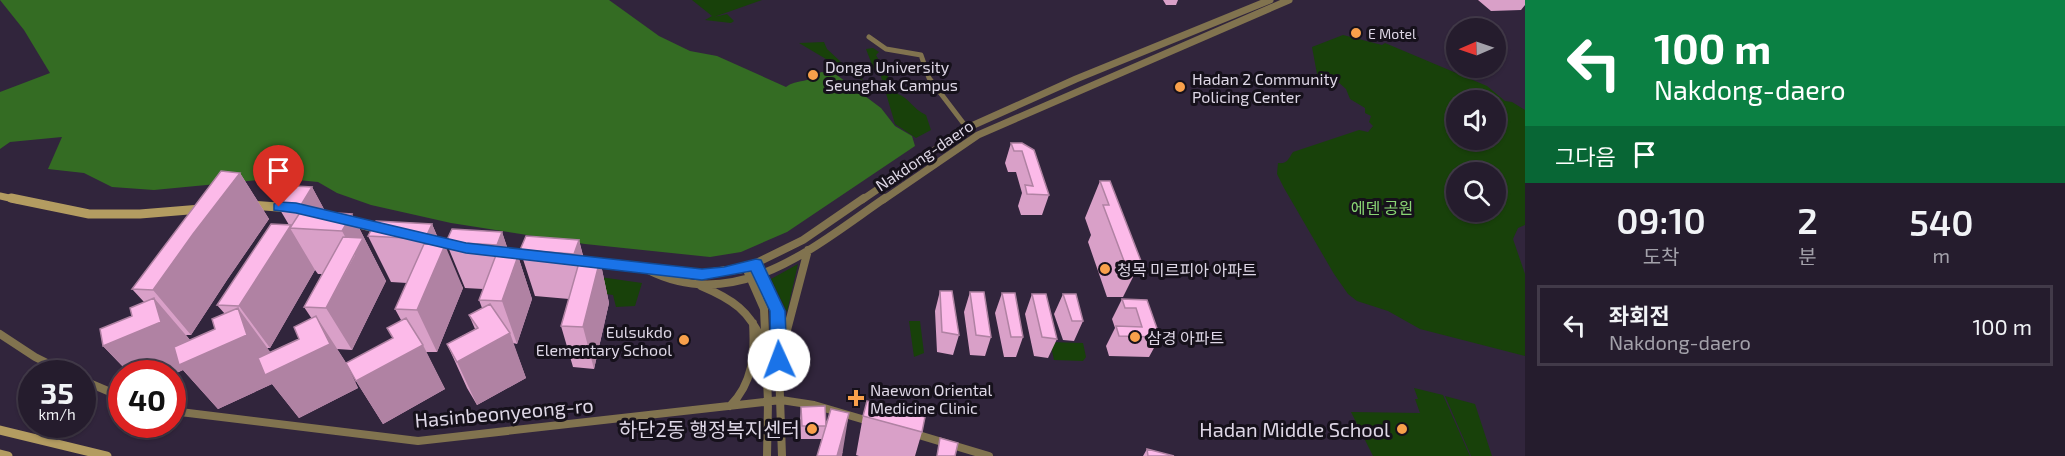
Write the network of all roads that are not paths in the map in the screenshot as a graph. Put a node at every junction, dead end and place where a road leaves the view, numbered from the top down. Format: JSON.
{"nodes":[{"id":1,"x":1270,"y":0,"type":"edge"},
{"id":2,"x":1289,"y":0,"type":"edge"},
{"id":3,"x":869,"y":37,"type":"dead end"},
{"id":4,"x":1178,"y":38,"type":"junction"},
{"id":5,"x":1187,"y":44,"type":"junction"},
{"id":6,"x":967,"y":128,"type":"junction"},
{"id":7,"x":978,"y":135,"type":"junction"},
{"id":8,"x":0,"y":196,"type":"edge"},
{"id":9,"x":244,"y":205,"type":"dead end"},
{"id":10,"x":213,"y":208,"type":"edge"},
{"id":11,"x":296,"y":208,"type":"edge"},
{"id":12,"x":341,"y":220,"type":"edge"},
{"id":13,"x":397,"y":233,"type":"edge"},
{"id":14,"x":490,"y":250,"type":"edge"},
{"id":15,"x":808,"y":250,"type":"junction"},
{"id":16,"x":537,"y":256,"type":"edge"},
{"id":17,"x":585,"y":261,"type":"edge"},
{"id":18,"x":756,"y":264,"type":"junction"},
{"id":19,"x":644,"y":268,"type":"junction"},
{"id":20,"x":746,"y":268,"type":"junction"},
{"id":21,"x":762,"y":275,"type":"junction"},
{"id":22,"x":751,"y":279,"type":"junction"},
{"id":23,"x":689,"y":282,"type":"junction"},
{"id":24,"x":753,"y":319,"type":"junction"},
{"id":25,"x":0,"y":334,"type":"edge"},
{"id":26,"x":766,"y":357,"type":"junction"},
{"id":27,"x":41,"y":360,"type":"edge"},
{"id":28,"x":779,"y":360,"type":"junction"},
{"id":29,"x":781,"y":400,"type":"junction"},
{"id":30,"x":768,"y":402,"type":"junction"},
{"id":31,"x":729,"y":406,"type":"junction"},
{"id":32,"x":186,"y":413,"type":"edge"},
{"id":33,"x":882,"y":425,"type":"edge"},
{"id":34,"x":0,"y":430,"type":"edge"},
{"id":35,"x":905,"y":431,"type":"edge"},
{"id":36,"x":965,"y":452,"type":"edge"},
{"id":37,"x":0,"y":454,"type":"edge"},
{"id":38,"x":8,"y":456,"type":"edge"},
{"id":39,"x":107,"y":456,"type":"edge"},
{"id":40,"x":767,"y":456,"type":"edge"},
{"id":41,"x":782,"y":456,"type":"edge"},
{"id":42,"x":989,"y":456,"type":"edge"}],
"edges":[{"from":1,"to":4,"type":"street","name":"Nakdong-daero"},
{"from":2,"to":5,"type":"street","name":"Nakdong-daero"},
{"from":3,"to":6,"type":"street"},
{"from":4,"to":5,"type":"street"},
{"from":4,"to":6,"type":"street","name":"Nakdong-daero"},
{"from":5,"to":7,"type":"street","name":"Nakdong-daero"},
{"from":6,"to":7,"type":"street"},
{"from":6,"to":18,"type":"street","name":"Nakdong-daero"},
{"from":7,"to":15,"type":"street","name":"Nakdong-daero"},
{"from":8,"to":10,"type":"main road"},
{"from":9,"to":11,"type":"main road"},
{"from":12,"to":13,"type":"main road"},
{"from":14,"to":16,"type":"main road"},
{"from":15,"to":21,"type":"street","name":"Nakdong-daero"},
{"from":15,"to":28,"type":"street"},
{"from":17,"to":19,"type":"main road","name":"Nakdong-daero"},
{"from":18,"to":20,"type":"street","name":"Nakdong-daero"},
{"from":18,"to":21,"type":"street"},
{"from":19,"to":20,"type":"main road","name":"Nakdong-daero"},
{"from":19,"to":23,"type":"street","name":"Nakdong-daero"},
{"from":20,"to":22,"type":"street"},
{"from":21,"to":22,"type":"street","name":"Nakdong-daero"},
{"from":21,"to":28,"type":"street"},
{"from":22,"to":23,"type":"street","name":"Nakdong-daero"},
{"from":22,"to":26,"type":"street"},
{"from":23,"to":24,"type":"street"},
{"from":24,"to":26,"type":"street"},
{"from":24,"to":31,"type":"street"},
{"from":25,"to":27,"type":"street"},
{"from":26,"to":30,"type":"street"},
{"from":28,"to":29,"type":"street"},
{"from":29,"to":30,"type":"street","name":"Hasinbeonyeong-ro"},
{"from":29,"to":33,"type":"street"},
{"from":29,"to":41,"type":"street"},
{"from":30,"to":31,"type":"street","name":"Hasinbeonyeong-ro"},
{"from":30,"to":40,"type":"street"},
{"from":31,"to":32,"type":"street","name":"Hasinbeonyeong-ro"},
{"from":34,"to":39,"type":"main road"},
{"from":35,"to":36,"type":"street"},
{"from":36,"to":42,"type":"street"},
{"from":37,"to":38,"type":"main road"}]}
